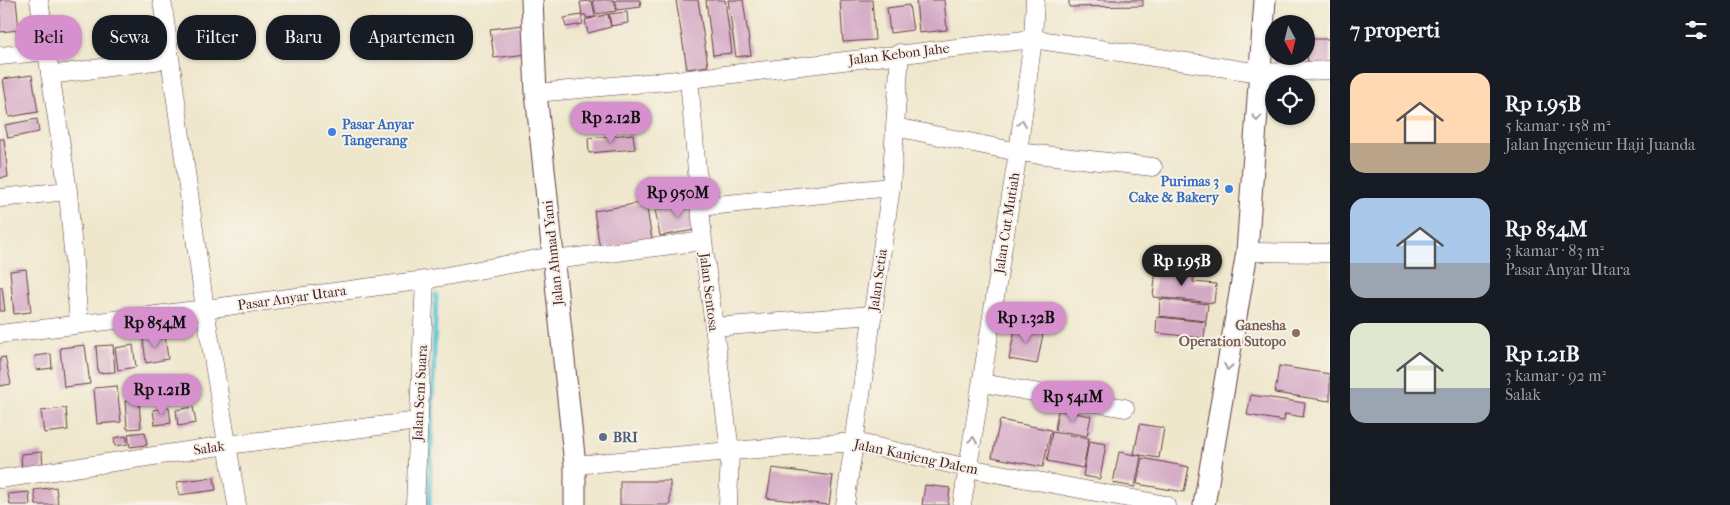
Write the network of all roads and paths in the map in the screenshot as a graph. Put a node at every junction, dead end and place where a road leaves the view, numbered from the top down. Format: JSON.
{"nodes":[{"id":1,"x":39,"y":0,"type":"edge"},
{"id":2,"x":162,"y":0,"type":"edge"},
{"id":3,"x":532,"y":0,"type":"edge"},
{"id":4,"x":1035,"y":0,"type":"edge"},
{"id":5,"x":1265,"y":0,"type":"edge"},
{"id":6,"x":41,"y":15,"type":"edge"},
{"id":7,"x":1034,"y":38,"type":"junction"},
{"id":8,"x":900,"y":53,"type":"junction"},
{"id":9,"x":15,"y":54,"type":"edge"},
{"id":10,"x":0,"y":56,"type":"edge"},
{"id":11,"x":169,"y":59,"type":"junction"},
{"id":12,"x":48,"y":60,"type":"edge"},
{"id":13,"x":1330,"y":70,"type":"edge"},
{"id":14,"x":1260,"y":73,"type":"junction"},
{"id":15,"x":50,"y":75,"type":"junction"},
{"id":16,"x":688,"y":79,"type":"junction"},
{"id":17,"x":536,"y":93,"type":"junction"},
{"id":18,"x":894,"y":127,"type":"junction"},
{"id":19,"x":1018,"y":152,"type":"junction"},
{"id":20,"x":1153,"y":166,"type":"dead end"},
{"id":21,"x":891,"y":187,"type":"junction"},
{"id":22,"x":68,"y":191,"type":"junction"},
{"id":23,"x":0,"y":198,"type":"edge"},
{"id":24,"x":699,"y":207,"type":"junction"},
{"id":25,"x":703,"y":240,"type":"junction"},
{"id":26,"x":1247,"y":252,"type":"junction"},
{"id":27,"x":1330,"y":253,"type":"edge"},
{"id":28,"x":554,"y":258,"type":"junction"},
{"id":29,"x":425,"y":280,"type":"junction"},
{"id":30,"x":205,"y":310,"type":"junction"},
{"id":31,"x":873,"y":315,"type":"junction"},
{"id":32,"x":79,"y":324,"type":"junction"},
{"id":33,"x":714,"y":327,"type":"junction"},
{"id":34,"x":0,"y":334,"type":"edge"},
{"id":35,"x":982,"y":383,"type":"junction"},
{"id":36,"x":1125,"y":408,"type":"dead end"},
{"id":37,"x":418,"y":421,"type":"junction"},
{"id":38,"x":855,"y":442,"type":"junction"},
{"id":39,"x":227,"y":445,"type":"junction"},
{"id":40,"x":730,"y":451,"type":"junction"},
{"id":41,"x":575,"y":465,"type":"junction"},
{"id":42,"x":968,"y":468,"type":"junction"},
{"id":43,"x":0,"y":479,"type":"edge"},
{"id":44,"x":237,"y":505,"type":"edge"},
{"id":45,"x":415,"y":505,"type":"edge"},
{"id":46,"x":575,"y":505,"type":"edge"},
{"id":47,"x":728,"y":505,"type":"edge"},
{"id":48,"x":845,"y":505,"type":"edge"},
{"id":49,"x":962,"y":505,"type":"edge"},
{"id":50,"x":1166,"y":505,"type":"edge"},
{"id":51,"x":1204,"y":505,"type":"edge"}],
"edges":[{"from":1,"to":6,"type":"street"},
{"from":2,"to":11,"type":"street"},
{"from":3,"to":17,"type":"street","name":"Jalan Ahmad Yani"},
{"from":4,"to":7,"type":"street","name":"Jalan Cut Mutiah"},
{"from":5,"to":14,"type":"street"},
{"from":7,"to":8,"type":"street","name":"Jalan Kebon Jahe"},
{"from":7,"to":14,"type":"street","name":"Jalan Kebon Jahe"},
{"from":19,"to":7,"type":"street","name":"Jalan Cut Mutiah","one_way":true},
{"from":8,"to":16,"type":"street","name":"Jalan Kebon Jahe"},
{"from":8,"to":18,"type":"street","name":"Jalan Setia"},
{"from":9,"to":10,"type":"street"},
{"from":11,"to":15,"type":"street"},
{"from":11,"to":30,"type":"street"},
{"from":12,"to":15,"type":"street"},
{"from":13,"to":14,"type":"street","name":"Jalan Kebon Jahe"},
{"from":14,"to":26,"type":"street","one_way":true},
{"from":15,"to":22,"type":"street"},
{"from":16,"to":17,"type":"street","name":"Jalan Kebon Jahe"},
{"from":16,"to":24,"type":"street","name":"Jalan Sentosa"},
{"from":17,"to":28,"type":"street","name":"Jalan Ahmad Yani"},
{"from":18,"to":19,"type":"street"},
{"from":18,"to":21,"type":"street","name":"Jalan Setia"},
{"from":19,"to":20,"type":"street"},
{"from":19,"to":35,"type":"street","name":"Jalan Cut Mutiah"},
{"from":21,"to":24,"type":"street"},
{"from":21,"to":31,"type":"street","name":"Jalan Setia"},
{"from":22,"to":23,"type":"street"},
{"from":22,"to":32,"type":"street"},
{"from":24,"to":25,"type":"street","name":"Jalan Sentosa"},
{"from":25,"to":28,"type":"street","name":"Pasar Anyar Utara"},
{"from":25,"to":33,"type":"street","name":"Jalan Sentosa"},
{"from":26,"to":27,"type":"street"},
{"from":26,"to":51,"type":"street","one_way":true},
{"from":28,"to":29,"type":"street","name":"Pasar Anyar Utara"},
{"from":28,"to":41,"type":"street","name":"Jalan Ahmad Yani"},
{"from":29,"to":30,"type":"street","name":"Pasar Anyar Utara"},
{"from":29,"to":37,"type":"street","name":"Jalan Seni Suara"},
{"from":30,"to":32,"type":"street","name":"Pasar Anyar Utara"},
{"from":30,"to":39,"type":"street"},
{"from":31,"to":33,"type":"street"},
{"from":31,"to":38,"type":"street","name":"Jalan Setia"},
{"from":32,"to":34,"type":"street","name":"Pasar Anyar Utara"},
{"from":33,"to":40,"type":"street","name":"Jalan Sentosa"},
{"from":35,"to":36,"type":"street"},
{"from":42,"to":35,"type":"street","name":"Jalan Cut Mutiah","one_way":true},
{"from":37,"to":39,"type":"street","name":"Salak"},
{"from":37,"to":45,"type":"street","name":"Jalan Seni Suara"},
{"from":38,"to":40,"type":"street","name":"Jalan Kanjeng Dalem"},
{"from":38,"to":42,"type":"street","name":"Jalan Kanjeng Dalem"},
{"from":38,"to":48,"type":"street","name":"Jalan Setia"},
{"from":39,"to":43,"type":"street","name":"Salak"},
{"from":39,"to":44,"type":"street"},
{"from":40,"to":41,"type":"street","name":"Jalan Kanjeng Dalem"},
{"from":40,"to":47,"type":"street","name":"Jalan Sentosa"},
{"from":41,"to":46,"type":"street","name":"Jalan Ahmad Yani"},
{"from":42,"to":49,"type":"street","name":"Jalan Cut Mutiah"},
{"from":42,"to":50,"type":"street","name":"Jalan Kanjeng Dalem"}]}
